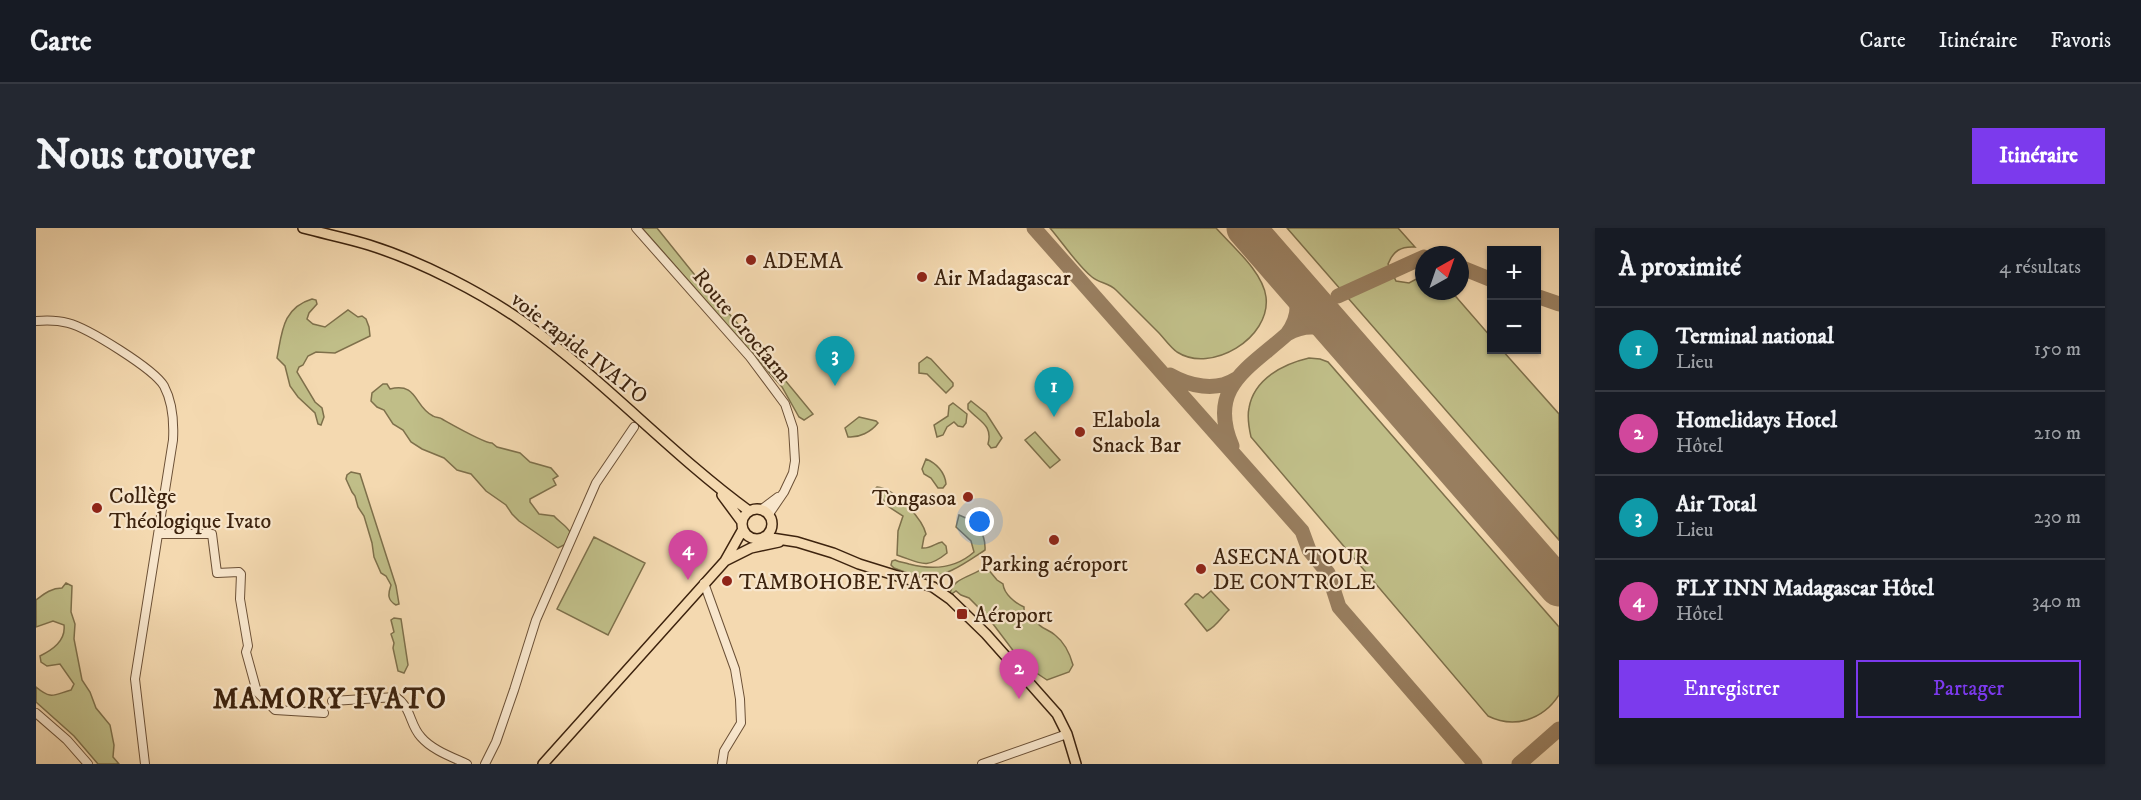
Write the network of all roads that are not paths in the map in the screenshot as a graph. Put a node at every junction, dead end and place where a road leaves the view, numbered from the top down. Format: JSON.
{"nodes":[{"id":1,"x":303,"y":228,"type":"edge"},
{"id":2,"x":636,"y":228,"type":"edge"},
{"id":3,"x":36,"y":321,"type":"edge"},
{"id":4,"x":634,"y":427,"type":"dead end"},
{"id":5,"x":715,"y":486,"type":"junction"},
{"id":6,"x":749,"y":511,"type":"junction"},
{"id":7,"x":766,"y":512,"type":"junction"},
{"id":8,"x":742,"y":525,"type":"junction"},
{"id":9,"x":772,"y":526,"type":"junction"},
{"id":10,"x":158,"y":534,"type":"junction"},
{"id":11,"x":762,"y":538,"type":"junction"},
{"id":12,"x":797,"y":542,"type":"junction"},
{"id":13,"x":725,"y":561,"type":"junction"},
{"id":14,"x":704,"y":584,"type":"junction"},
{"id":15,"x":332,"y":700,"type":"dead end"},
{"id":16,"x":36,"y":712,"type":"edge"},
{"id":17,"x":324,"y":713,"type":"dead end"},
{"id":18,"x":1067,"y":734,"type":"junction"},
{"id":19,"x":88,"y":764,"type":"edge"},
{"id":20,"x":145,"y":764,"type":"edge"},
{"id":21,"x":468,"y":764,"type":"edge"},
{"id":22,"x":485,"y":764,"type":"edge"},
{"id":23,"x":543,"y":764,"type":"edge"},
{"id":24,"x":722,"y":764,"type":"edge"},
{"id":25,"x":982,"y":764,"type":"edge"},
{"id":26,"x":1076,"y":764,"type":"edge"}],
"edges":[{"from":1,"to":5,"type":"main road","name":"voie rapide IVATO"},
{"from":2,"to":7,"type":"street","name":"Route Crocfarm"},
{"from":3,"to":10,"type":"street"},
{"from":4,"to":22,"type":"street"},
{"from":5,"to":6,"type":"main road"},
{"from":5,"to":8,"type":"main road"},
{"from":6,"to":7,"type":"main road"},
{"from":6,"to":8,"type":"main road"},
{"from":7,"to":9,"type":"main road"},
{"from":8,"to":11,"type":"main road"},
{"from":8,"to":13,"type":"main road"},
{"from":9,"to":11,"type":"main road"},
{"from":9,"to":12,"type":"main road"},
{"from":10,"to":17,"type":"street"},
{"from":10,"to":20,"type":"street"},
{"from":11,"to":12,"type":"main road"},
{"from":11,"to":13,"type":"main road"},
{"from":12,"to":13,"type":"main road"},
{"from":12,"to":18,"type":"main road"},
{"from":13,"to":14,"type":"main road"},
{"from":14,"to":23,"type":"main road"},
{"from":14,"to":24,"type":"street"},
{"from":15,"to":21,"type":"street"},
{"from":16,"to":19,"type":"street"},
{"from":18,"to":25,"type":"street"},
{"from":18,"to":26,"type":"main road"}]}
